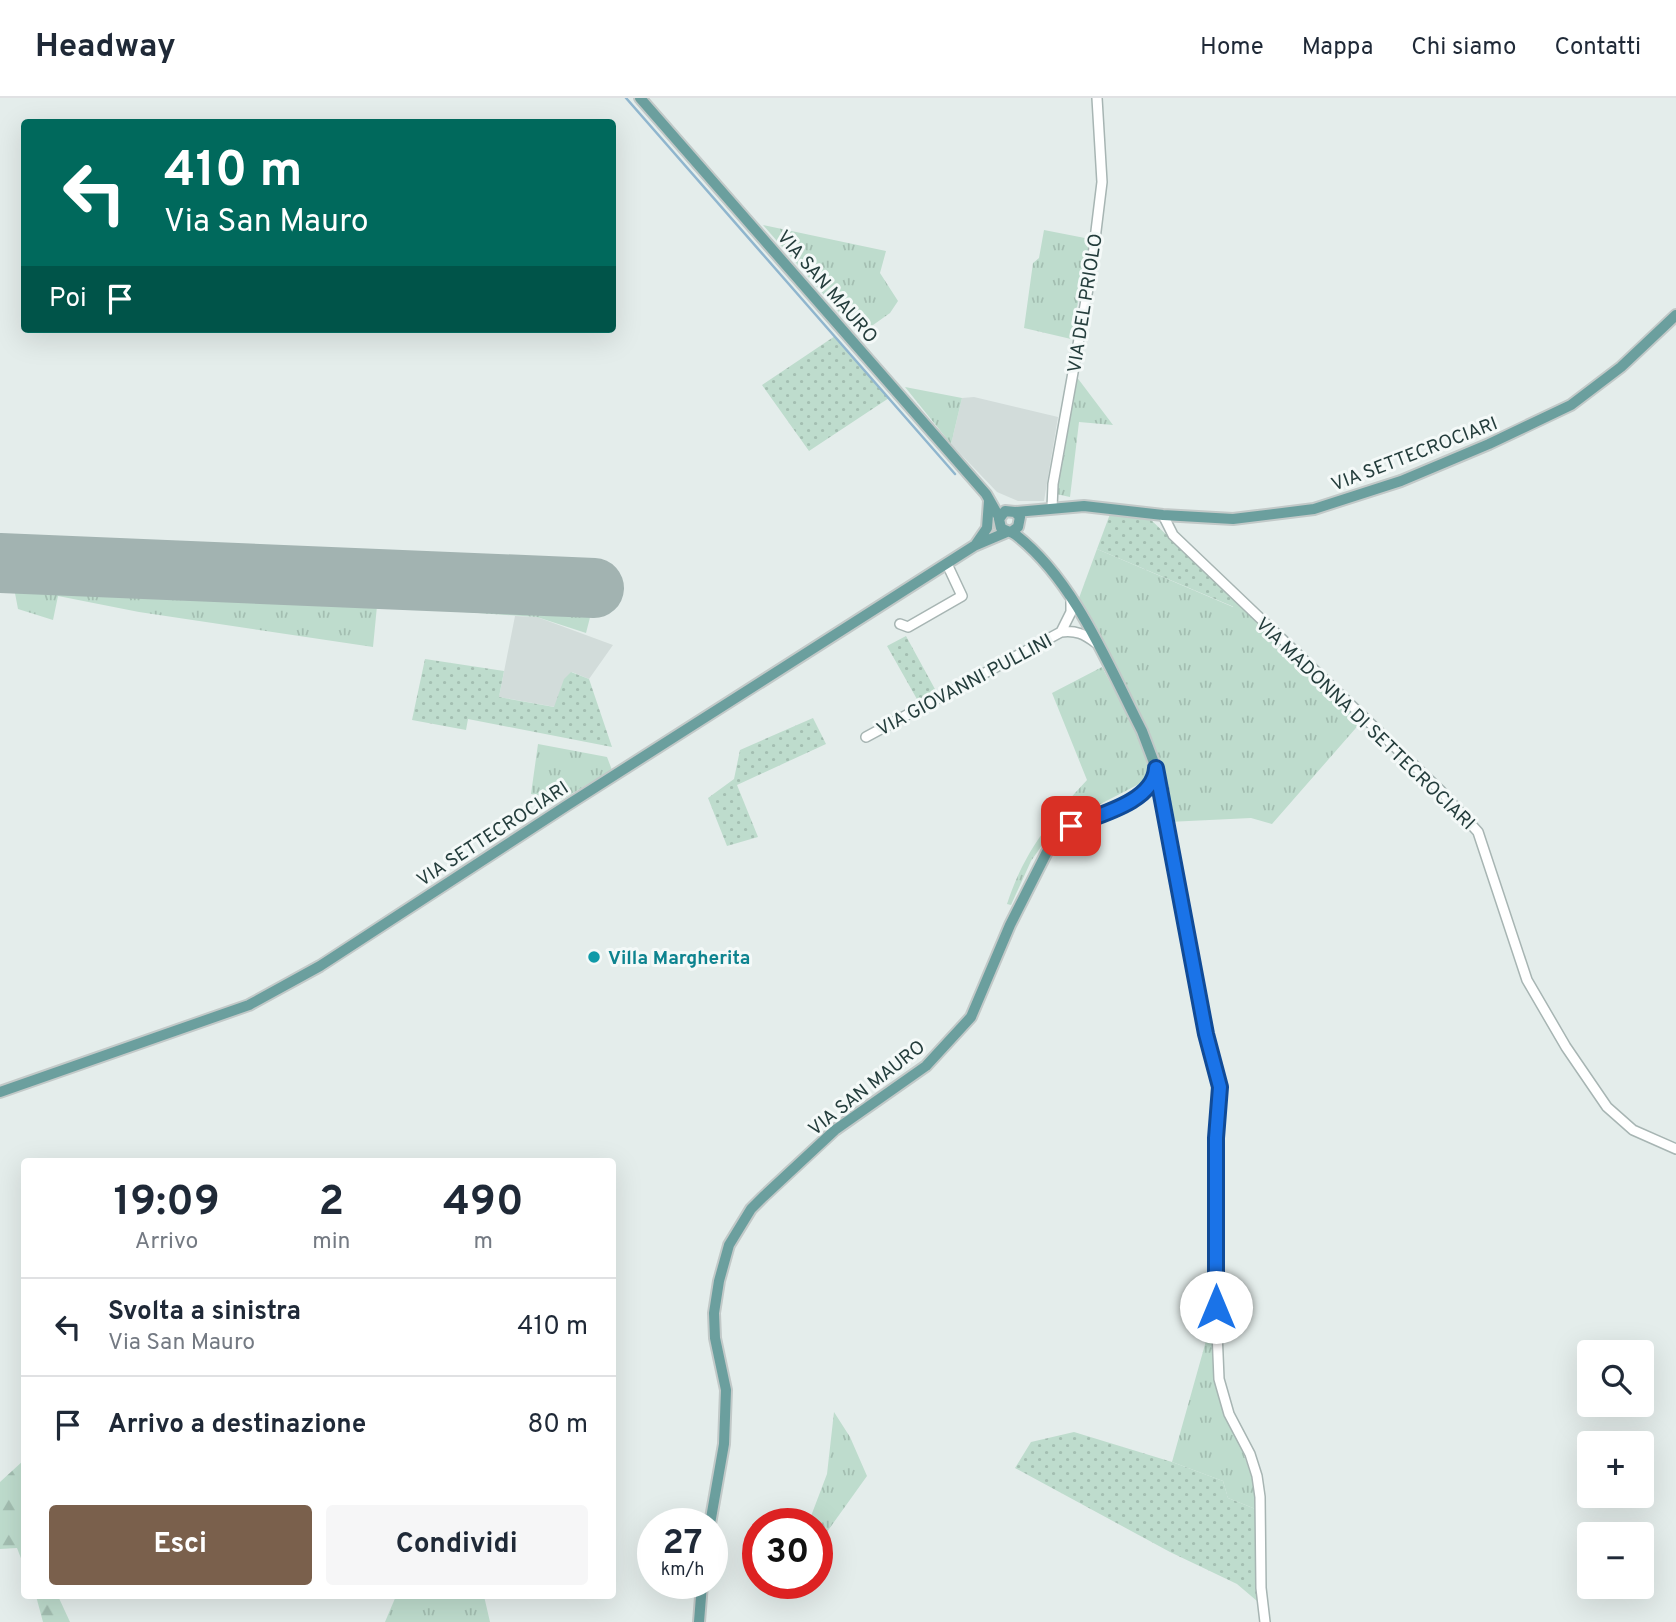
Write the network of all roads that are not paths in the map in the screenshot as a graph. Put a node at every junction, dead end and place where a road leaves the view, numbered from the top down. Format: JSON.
{"nodes":[{"id":1,"x":640,"y":98,"type":"edge"},
{"id":2,"x":1097,"y":98,"type":"edge"},
{"id":3,"x":1676,"y":315,"type":"edge"},
{"id":4,"x":989,"y":497,"type":"junction"},
{"id":5,"x":1047,"y":509,"type":"junction"},
{"id":6,"x":1163,"y":515,"type":"junction"},
{"id":7,"x":1009,"y":521,"type":"junction"},
{"id":8,"x":974,"y":546,"type":"junction"},
{"id":9,"x":947,"y":564,"type":"junction"},
{"id":10,"x":1072,"y":598,"type":"junction"},
{"id":11,"x":1083,"y":619,"type":"junction"},
{"id":12,"x":900,"y":624,"type":"dead end"},
{"id":13,"x":1067,"y":629,"type":"junction"},
{"id":14,"x":1096,"y":643,"type":"junction"},
{"id":15,"x":866,"y":737,"type":"dead end"},
{"id":16,"x":1156,"y":768,"type":"junction"},
{"id":17,"x":0,"y":1092,"type":"edge"},
{"id":18,"x":1676,"y":1149,"type":"edge"},
{"id":19,"x":713,"y":1508,"type":"edge"},
{"id":20,"x":701,"y":1599,"type":"edge"},
{"id":21,"x":699,"y":1622,"type":"edge"},
{"id":22,"x":1265,"y":1622,"type":"edge"}],
"edges":[{"from":1,"to":4,"type":"main road","name":"VIA SAN MAURO"},
{"from":2,"to":5,"type":"street","name":"VIA DEL PRIOLO"},
{"from":3,"to":6,"type":"main road","name":"VIA SETTECROCIARI"},
{"from":4,"to":7,"type":"main road","name":"VIA SAN MAURO"},
{"from":4,"to":8,"type":"main road"},
{"from":5,"to":6,"type":"main road","name":"VIA SETTECROCIARI"},
{"from":5,"to":7,"type":"main road","name":"VIA SETTECROCIARI"},
{"from":6,"to":18,"type":"street","name":"VIA MADONNA DI SETTECROCIARI"},
{"from":7,"to":8,"type":"main road","name":"VIA SETTECROCIARI"},
{"from":7,"to":10,"type":"main road","name":"VIA SAN MAURO"},
{"from":8,"to":9,"type":"main road","name":"VIA SETTECROCIARI"},
{"from":9,"to":12,"type":"street"},
{"from":9,"to":17,"type":"main road","name":"VIA SETTECROCIARI"},
{"from":10,"to":11,"type":"main road","name":"VIA SAN MAURO"},
{"from":10,"to":13,"type":"street","name":"VIA GIOVANNI PULLINI"},
{"from":11,"to":13,"type":"street","name":"VIA GIOVANNI PULLINI"},
{"from":11,"to":14,"type":"main road","name":"VIA SAN MAURO"},
{"from":13,"to":14,"type":"street","name":"VIA GIOVANNI PULLINI"},
{"from":13,"to":15,"type":"street","name":"VIA GIOVANNI PULLINI"},
{"from":14,"to":16,"type":"main road","name":"VIA SAN MAURO"},
{"from":16,"to":19,"type":"main road","name":"VIA SAN MAURO"},
{"from":16,"to":22,"type":"street"},
{"from":20,"to":21,"type":"main road"}]}
